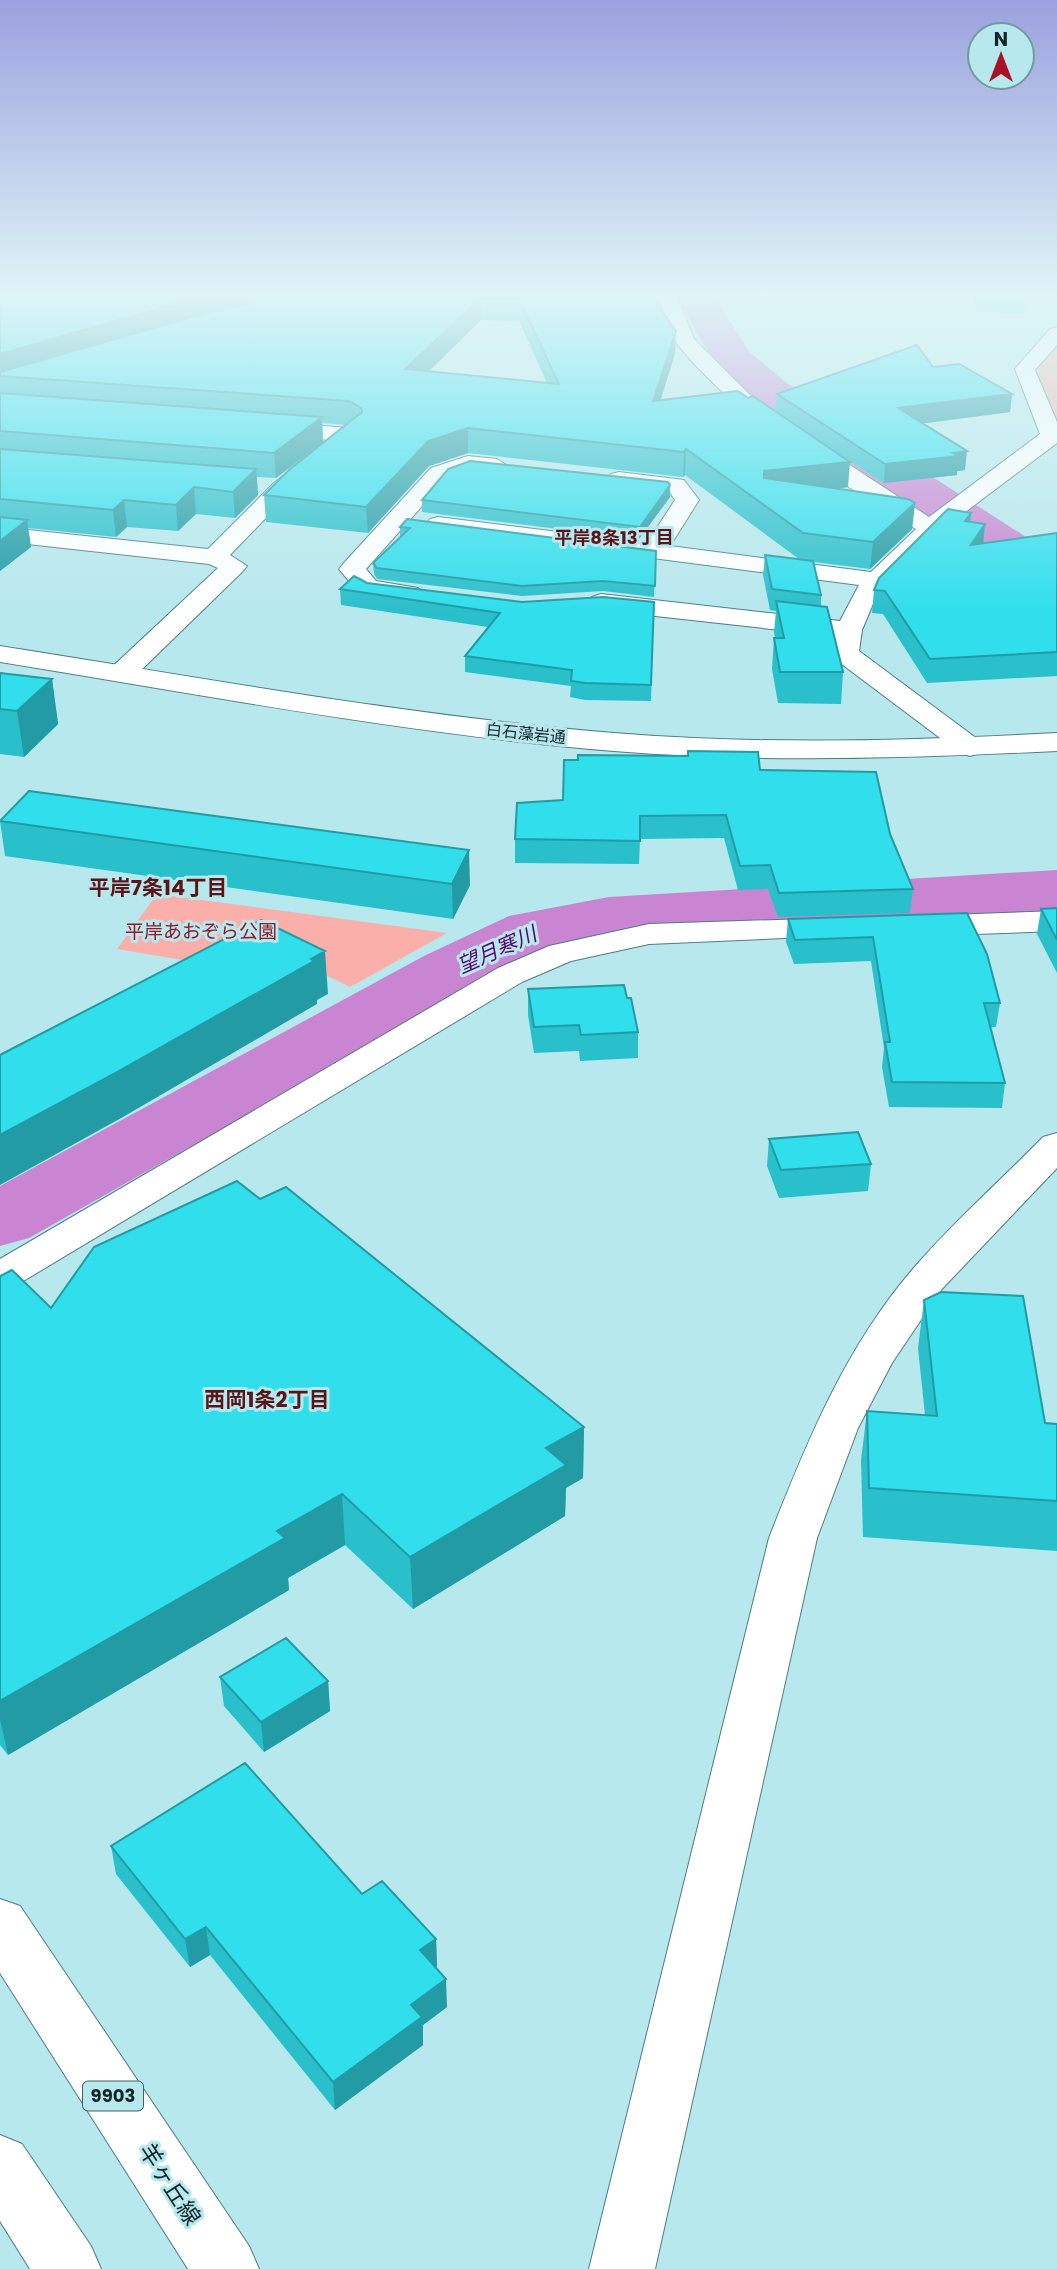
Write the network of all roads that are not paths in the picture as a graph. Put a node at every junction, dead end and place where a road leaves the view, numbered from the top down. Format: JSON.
{"nodes":[{"id":1,"x":745,"y":401,"type":"edge"},
{"id":2,"x":1038,"y":401,"type":"edge"},
{"id":3,"x":242,"y":426,"type":"edge"},
{"id":4,"x":524,"y":469,"type":"edge"},
{"id":5,"x":593,"y":476,"type":"edge"},
{"id":6,"x":250,"y":485,"type":"edge"},
{"id":7,"x":282,"y":488,"type":"junction"},
{"id":8,"x":400,"y":519,"type":"junction"},
{"id":9,"x":936,"y":524,"type":"junction"},
{"id":10,"x":0,"y":534,"type":"edge"},
{"id":11,"x":655,"y":550,"type":"junction"},
{"id":12,"x":214,"y":557,"type":"junction"},
{"id":13,"x":877,"y":580,"type":"junction"},
{"id":14,"x":432,"y":596,"type":"edge"},
{"id":15,"x":576,"y":604,"type":"edge"},
{"id":16,"x":849,"y":630,"type":"junction"},
{"id":17,"x":0,"y":654,"type":"edge"},
{"id":18,"x":122,"y":673,"type":"junction"},
{"id":19,"x":1057,"y":742,"type":"edge"},
{"id":20,"x":970,"y":747,"type":"junction"},
{"id":21,"x":1057,"y":922,"type":"edge"},
{"id":22,"x":1057,"y":1145,"type":"edge"},
{"id":23,"x":0,"y":1277,"type":"edge"},
{"id":24,"x":0,"y":1924,"type":"edge"},
{"id":25,"x":0,"y":2165,"type":"edge"},
{"id":26,"x":68,"y":2269,"type":"edge"},
{"id":27,"x":226,"y":2269,"type":"edge"},
{"id":28,"x":621,"y":2269,"type":"edge"}],
"edges":[{"from":1,"to":9,"type":"street"},
{"from":2,"to":9,"type":"street"},
{"from":3,"to":7,"type":"street"},
{"from":4,"to":8,"type":"street"},
{"from":5,"to":11,"type":"street"},
{"from":6,"to":7,"type":"street"},
{"from":7,"to":12,"type":"street"},
{"from":8,"to":11,"type":"street"},
{"from":8,"to":14,"type":"street"},
{"from":9,"to":13,"type":"street"},
{"from":10,"to":12,"type":"street"},
{"from":11,"to":13,"type":"street"},
{"from":12,"to":18,"type":"street"},
{"from":13,"to":16,"type":"street"},
{"from":15,"to":16,"type":"street"},
{"from":16,"to":20,"type":"street"},
{"from":17,"to":18,"type":"street","name":"白石藻岩通"},
{"from":18,"to":20,"type":"street","name":"白石藻岩通"},
{"from":19,"to":20,"type":"street","name":"白石藻岩通"},
{"from":21,"to":23,"type":"street"},
{"from":22,"to":28,"type":"street"},
{"from":24,"to":27,"type":"street","name":"羊ヶ丘線","number":"9903"},
{"from":25,"to":26,"type":"street"}]}
